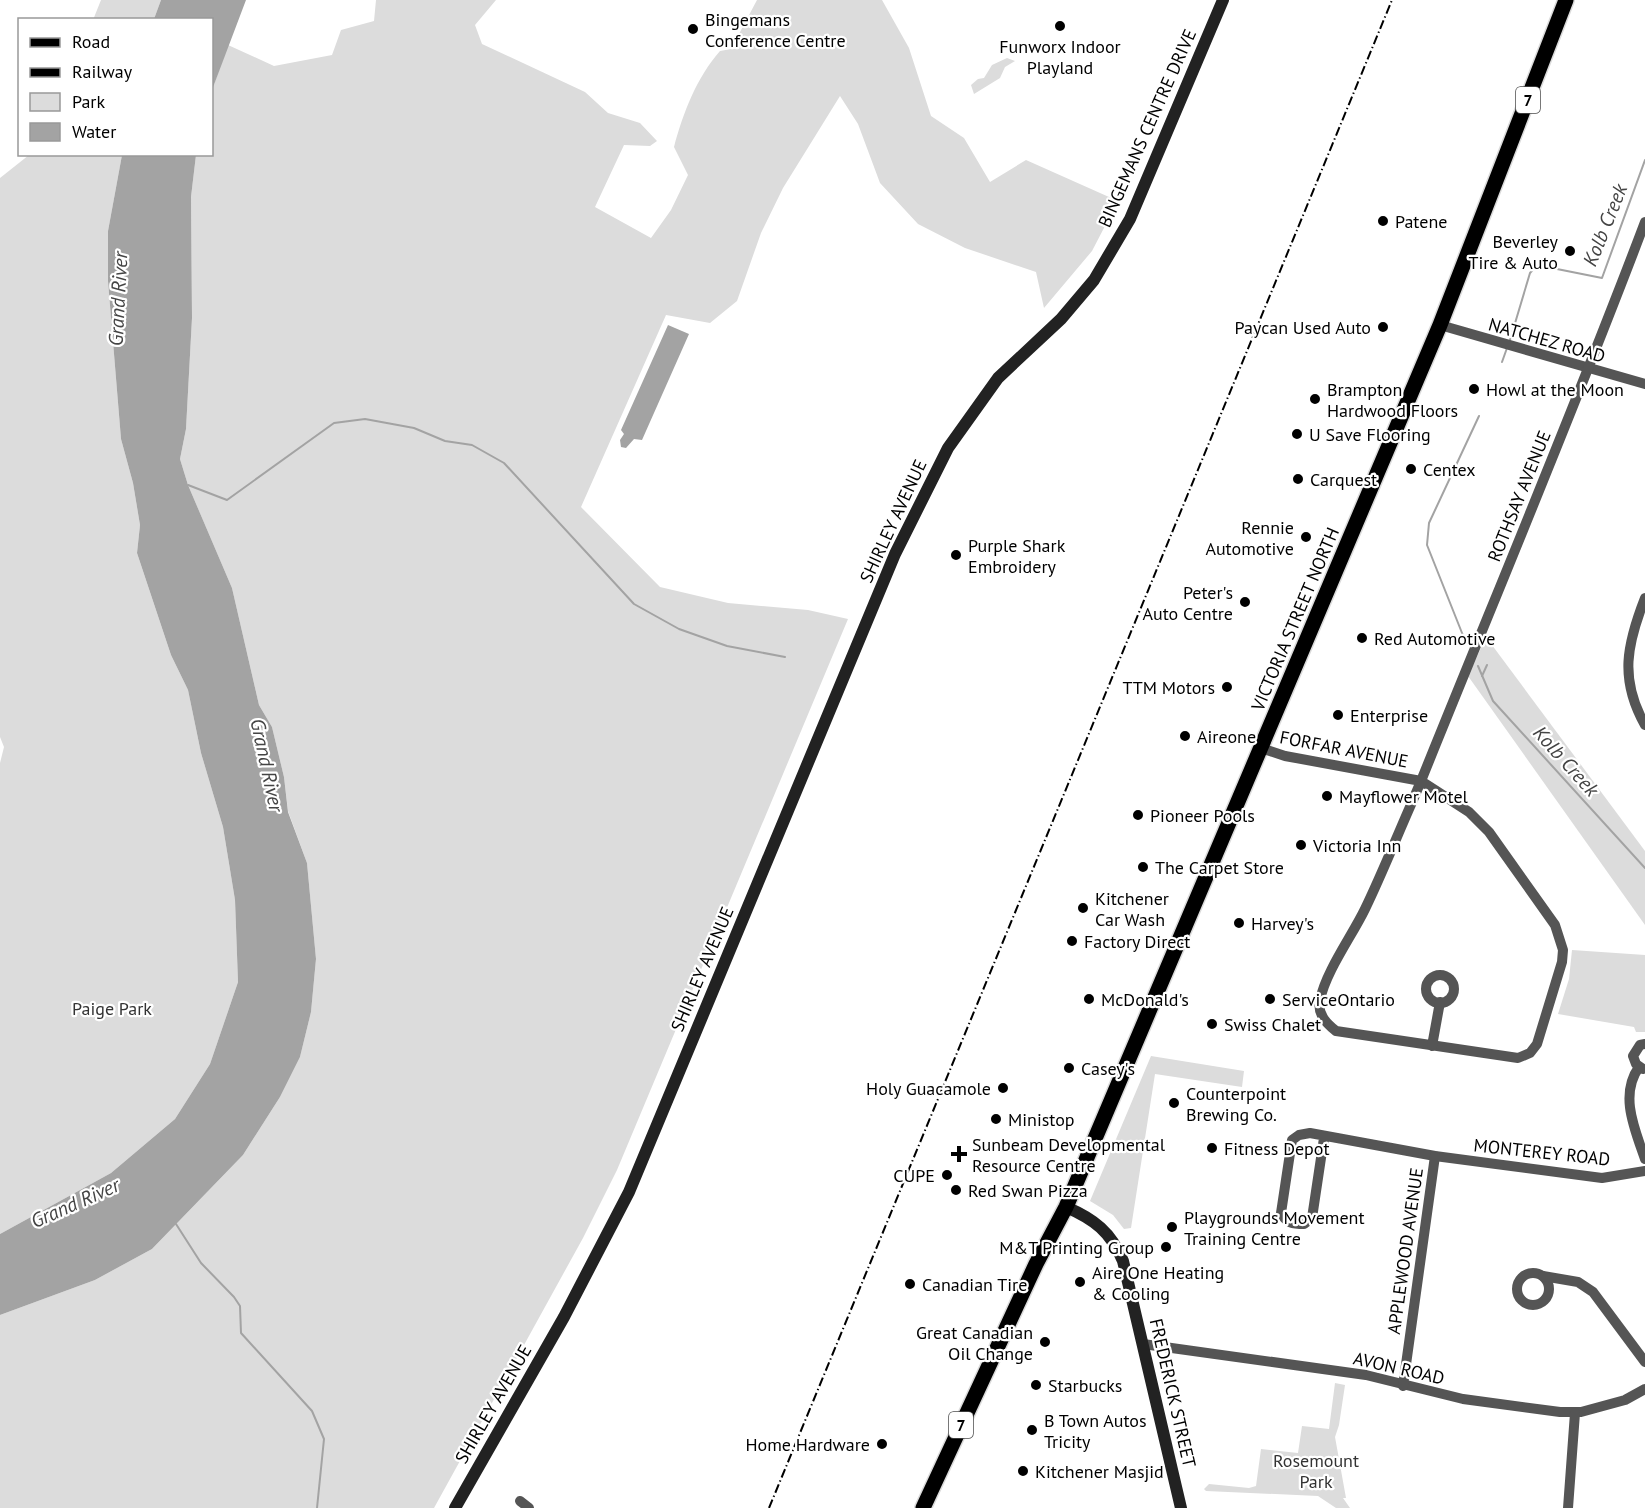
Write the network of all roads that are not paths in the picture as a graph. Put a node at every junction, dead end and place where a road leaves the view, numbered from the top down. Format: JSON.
{"nodes":[{"id":1,"x":1223,"y":0,"type":"edge"},
{"id":2,"x":1566,"y":0,"type":"edge"},
{"id":3,"x":1645,"y":222,"type":"edge"},
{"id":4,"x":1440,"y":325,"type":"junction"},
{"id":5,"x":1589,"y":370,"type":"junction"},
{"id":6,"x":1645,"y":384,"type":"edge"},
{"id":7,"x":958,"y":431,"type":"joint"},
{"id":8,"x":1644,"y":603,"type":"edge"},
{"id":9,"x":1645,"y":724,"type":"edge"},
{"id":10,"x":1261,"y":748,"type":"junction"},
{"id":11,"x":1421,"y":781,"type":"junction"},
{"id":12,"x":1440,"y":1002,"type":"dead end"},
{"id":13,"x":1645,"y":1044,"type":"edge"},
{"id":14,"x":1432,"y":1046,"type":"junction"},
{"id":15,"x":1642,"y":1068,"type":"edge"},
{"id":16,"x":1324,"y":1138,"type":"junction"},
{"id":17,"x":1435,"y":1156,"type":"junction"},
{"id":18,"x":1645,"y":1159,"type":"edge"},
{"id":19,"x":1645,"y":1171,"type":"edge"},
{"id":20,"x":1066,"y":1207,"type":"junction"},
{"id":21,"x":1543,"y":1276,"type":"dead end"},
{"id":22,"x":1143,"y":1344,"type":"junction"},
{"id":23,"x":1645,"y":1362,"type":"edge"},
{"id":24,"x":1403,"y":1386,"type":"junction"},
{"id":25,"x":1645,"y":1389,"type":"edge"},
{"id":26,"x":1575,"y":1413,"type":"junction"},
{"id":27,"x":455,"y":1508,"type":"edge"},
{"id":28,"x":923,"y":1508,"type":"edge"},
{"id":29,"x":1181,"y":1508,"type":"edge"},
{"id":30,"x":1568,"y":1508,"type":"edge"}],
"edges":[{"from":1,"to":7,"type":"main road","name":"BINGEMANS CENTRE DRIVE"},
{"from":2,"to":4,"type":"main road","name":"VICTORIA STREET NORTH","number":"7"},
{"from":3,"to":5,"type":"street","name":"ROTHSAY AVENUE"},
{"from":4,"to":5,"type":"street","name":"NATCHEZ ROAD"},
{"from":4,"to":10,"type":"main road","name":"VICTORIA STREET NORTH","number":"7"},
{"from":5,"to":6,"type":"street","name":"NATCHEZ ROAD"},
{"from":5,"to":11,"type":"street","name":"ROTHSAY AVENUE"},
{"from":7,"to":27,"type":"main road","name":"SHIRLEY AVENUE"},
{"from":8,"to":9,"type":"street"},
{"from":10,"to":11,"type":"street","name":"FORFAR AVENUE"},
{"from":10,"to":20,"type":"main road","name":"VICTORIA STREET NORTH","number":"7"},
{"from":11,"to":14,"type":"street","name":"FORFAR AVENUE"},
{"from":11,"to":14,"type":"street","name":"FORFAR AVENUE"},
{"from":12,"to":14,"type":"street"},
{"from":13,"to":15,"type":"street"},
{"from":15,"to":18,"type":"street"},
{"from":16,"to":16,"type":"street","name":"MONTEREY ROAD"},
{"from":16,"to":17,"type":"street","name":"MONTEREY ROAD"},
{"from":17,"to":19,"type":"street","name":"MONTEREY ROAD"},
{"from":17,"to":24,"type":"street","name":"APPLEWOOD AVENUE"},
{"from":20,"to":22,"type":"main road","name":"FREDERICK STREET"},
{"from":20,"to":28,"type":"main road","name":"VICTORIA STREET NORTH","number":"7"},
{"from":21,"to":23,"type":"street"},
{"from":22,"to":24,"type":"street","name":"AVON ROAD"},
{"from":22,"to":29,"type":"main road","name":"FREDERICK STREET"},
{"from":24,"to":26,"type":"street","name":"AVON ROAD"},
{"from":25,"to":26,"type":"street","name":"AVON ROAD"},
{"from":26,"to":30,"type":"street"}]}
